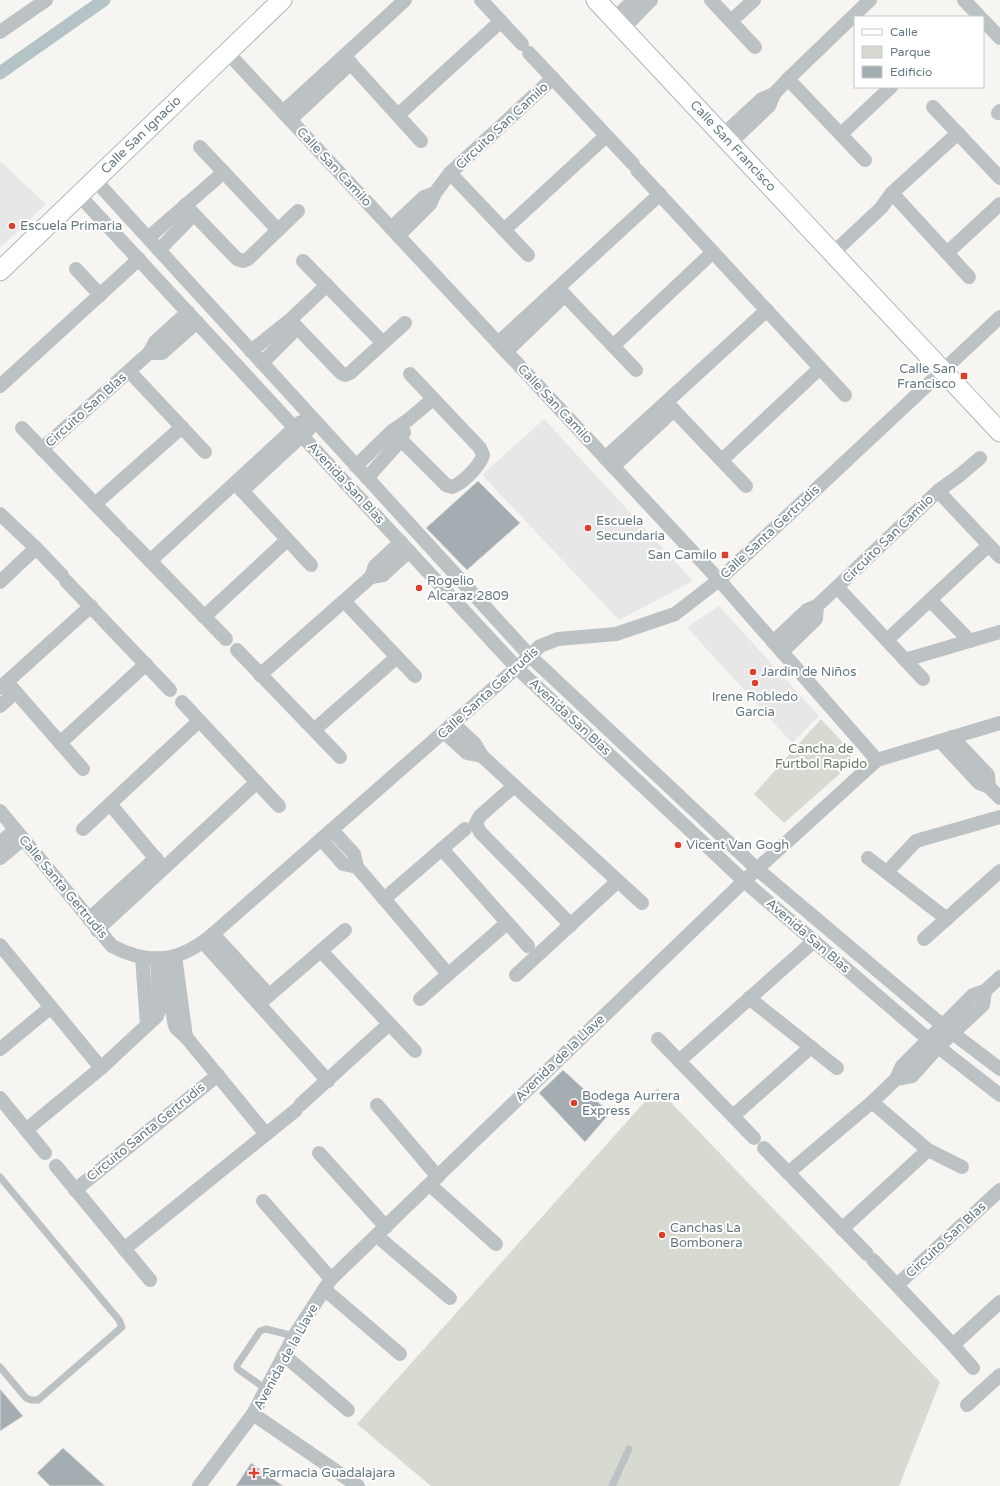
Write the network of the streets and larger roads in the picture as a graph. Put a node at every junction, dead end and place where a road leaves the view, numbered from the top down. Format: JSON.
{"nodes":[{"id":1,"x":46,"y":0,"type":"edge"},
{"id":2,"x":282,"y":0,"type":"edge"},
{"id":3,"x":405,"y":0,"type":"edge"},
{"id":4,"x":482,"y":0,"type":"edge"},
{"id":5,"x":596,"y":0,"type":"edge"},
{"id":6,"x":634,"y":0,"type":"edge"},
{"id":7,"x":652,"y":0,"type":"edge"},
{"id":8,"x":711,"y":0,"type":"edge"},
{"id":9,"x":754,"y":0,"type":"edge"},
{"id":10,"x":870,"y":0,"type":"edge"},
{"id":11,"x":501,"y":21,"type":"junction"},
{"id":12,"x":731,"y":21,"type":"junction"},
{"id":13,"x":984,"y":23,"type":"edge"},
{"id":14,"x":618,"y":24,"type":"junction"},
{"id":15,"x":0,"y":32,"type":"edge"},
{"id":16,"x":1000,"y":38,"type":"edge"},
{"id":17,"x":755,"y":47,"type":"dead end"},
{"id":18,"x":227,"y":52,"type":"junction"},
{"id":19,"x":348,"y":60,"type":"junction"},
{"id":20,"x":553,"y":78,"type":"junction"},
{"id":21,"x":788,"y":79,"type":"junction"},
{"id":22,"x":890,"y":88,"type":"edge"},
{"id":23,"x":933,"y":107,"type":"dead end"},
{"id":24,"x":398,"y":115,"type":"junction"},
{"id":25,"x":287,"y":116,"type":"junction"},
{"id":26,"x":958,"y":133,"type":"junction"},
{"id":27,"x":841,"y":134,"type":"junction"},
{"id":28,"x":606,"y":136,"type":"junction"},
{"id":29,"x":726,"y":139,"type":"junction"},
{"id":30,"x":421,"y":141,"type":"dead end"},
{"id":31,"x":200,"y":147,"type":"dead end"},
{"id":32,"x":865,"y":160,"type":"dead end"},
{"id":33,"x":224,"y":172,"type":"junction"},
{"id":34,"x":450,"y":173,"type":"junction"},
{"id":35,"x":1000,"y":178,"type":"edge"},
{"id":36,"x":94,"y":180,"type":"junction"},
{"id":37,"x":892,"y":193,"type":"junction"},
{"id":38,"x":79,"y":194,"type":"junction"},
{"id":39,"x":660,"y":194,"type":"junction"},
{"id":40,"x":1000,"y":204,"type":"edge"},
{"id":41,"x":190,"y":210,"type":"junction"},
{"id":42,"x":298,"y":211,"type":"dead end"},
{"id":43,"x":278,"y":230,"type":"junction"},
{"id":44,"x":504,"y":230,"type":"junction"},
{"id":45,"x":394,"y":232,"type":"junction"},
{"id":46,"x":148,"y":238,"type":"junction"},
{"id":47,"x":159,"y":250,"type":"junction"},
{"id":48,"x":713,"y":252,"type":"junction"},
{"id":49,"x":833,"y":253,"type":"junction"},
{"id":50,"x":947,"y":253,"type":"junction"},
{"id":51,"x":528,"y":255,"type":"dead end"},
{"id":52,"x":139,"y":259,"type":"junction"},
{"id":53,"x":303,"y":261,"type":"dead end"},
{"id":54,"x":76,"y":269,"type":"dead end"},
{"id":55,"x":0,"y":271,"type":"edge"},
{"id":56,"x":969,"y":277,"type":"dead end"},
{"id":57,"x":327,"y":286,"type":"junction"},
{"id":58,"x":562,"y":291,"type":"junction"},
{"id":59,"x":100,"y":295,"type":"junction"},
{"id":60,"x":767,"y":310,"type":"junction"},
{"id":61,"x":192,"y":317,"type":"junction"},
{"id":62,"x":1000,"y":317,"type":"edge"},
{"id":63,"x":405,"y":323,"type":"dead end"},
{"id":64,"x":294,"y":324,"type":"junction"},
{"id":65,"x":383,"y":343,"type":"junction"},
{"id":66,"x":613,"y":346,"type":"junction"},
{"id":67,"x":502,"y":347,"type":"junction"},
{"id":68,"x":251,"y":351,"type":"junction"},
{"id":69,"x":262,"y":363,"type":"junction"},
{"id":70,"x":820,"y":368,"type":"junction"},
{"id":71,"x":636,"y":370,"type":"dead end"},
{"id":72,"x":943,"y":370,"type":"junction"},
{"id":73,"x":129,"y":371,"type":"junction"},
{"id":74,"x":410,"y":374,"type":"dead end"},
{"id":75,"x":0,"y":386,"type":"edge"},
{"id":76,"x":845,"y":395,"type":"dead end"},
{"id":77,"x":433,"y":399,"type":"junction"},
{"id":78,"x":670,"y":406,"type":"junction"},
{"id":79,"x":312,"y":418,"type":"junction"},
{"id":80,"x":182,"y":427,"type":"junction"},
{"id":81,"x":22,"y":428,"type":"dead end"},
{"id":82,"x":298,"y":431,"type":"junction"},
{"id":83,"x":1000,"y":431,"type":"edge"},
{"id":84,"x":396,"y":436,"type":"junction"},
{"id":85,"x":42,"y":449,"type":"junction"},
{"id":86,"x":205,"y":452,"type":"dead end"},
{"id":87,"x":980,"y":458,"type":"dead end"},
{"id":88,"x":722,"y":460,"type":"junction"},
{"id":89,"x":609,"y":463,"type":"junction"},
{"id":90,"x":356,"y":466,"type":"junction"},
{"id":91,"x":367,"y":478,"type":"junction"},
{"id":92,"x":746,"y":486,"type":"dead end"},
{"id":93,"x":238,"y":487,"type":"junction"},
{"id":94,"x":938,"y":491,"type":"junction"},
{"id":95,"x":95,"y":504,"type":"junction"},
{"id":96,"x":0,"y":514,"type":"edge"},
{"id":97,"x":287,"y":540,"type":"junction"},
{"id":98,"x":988,"y":545,"type":"junction"},
{"id":99,"x":405,"y":546,"type":"junction"},
{"id":100,"x":36,"y":548,"type":"junction"},
{"id":101,"x":1000,"y":557,"type":"edge"},
{"id":102,"x":150,"y":561,"type":"junction"},
{"id":103,"x":311,"y":565,"type":"dead end"},
{"id":104,"x":719,"y":580,"type":"junction"},
{"id":105,"x":0,"y":582,"type":"edge"},
{"id":106,"x":837,"y":587,"type":"junction"},
{"id":107,"x":930,"y":600,"type":"junction"},
{"id":108,"x":344,"y":601,"type":"junction"},
{"id":109,"x":91,"y":606,"type":"junction"},
{"id":110,"x":204,"y":617,"type":"junction"},
{"id":111,"x":1000,"y":632,"type":"edge"},
{"id":112,"x":226,"y":639,"type":"dead end"},
{"id":113,"x":887,"y":640,"type":"junction"},
{"id":114,"x":970,"y":640,"type":"junction"},
{"id":115,"x":778,"y":647,"type":"junction"},
{"id":116,"x":236,"y":650,"type":"dead end"},
{"id":117,"x":530,"y":656,"type":"junction"},
{"id":118,"x":397,"y":657,"type":"junction"},
{"id":119,"x":905,"y":660,"type":"junction"},
{"id":120,"x":146,"y":664,"type":"junction"},
{"id":121,"x":517,"y":668,"type":"junction"},
{"id":122,"x":260,"y":675,"type":"junction"},
{"id":123,"x":415,"y":676,"type":"dead end"},
{"id":124,"x":922,"y":679,"type":"dead end"},
{"id":125,"x":8,"y":687,"type":"edge"},
{"id":126,"x":170,"y":690,"type":"dead end"},
{"id":127,"x":182,"y":702,"type":"dead end"},
{"id":128,"x":0,"y":706,"type":"edge"},
{"id":129,"x":199,"y":721,"type":"junction"},
{"id":130,"x":1000,"y":723,"type":"edge"},
{"id":131,"x":449,"y":728,"type":"junction"},
{"id":132,"x":314,"y":730,"type":"junction"},
{"id":133,"x":946,"y":739,"type":"junction"},
{"id":134,"x":60,"y":743,"type":"junction"},
{"id":135,"x":340,"y":757,"type":"dead end"},
{"id":136,"x":877,"y":760,"type":"junction"},
{"id":137,"x":83,"y":769,"type":"dead end"},
{"id":138,"x":257,"y":782,"type":"junction"},
{"id":139,"x":514,"y":786,"type":"junction"},
{"id":140,"x":1000,"y":798,"type":"edge"},
{"id":141,"x":110,"y":804,"type":"junction"},
{"id":142,"x":279,"y":806,"type":"dead end"},
{"id":143,"x":0,"y":811,"type":"edge"},
{"id":144,"x":1000,"y":817,"type":"edge"},
{"id":145,"x":465,"y":829,"type":"dead end"},
{"id":146,"x":83,"y":830,"type":"dead end"},
{"id":147,"x":332,"y":830,"type":"junction"},
{"id":148,"x":19,"y":835,"type":"junction"},
{"id":149,"x":321,"y":840,"type":"junction"},
{"id":150,"x":0,"y":843,"type":"edge"},
{"id":151,"x":442,"y":849,"type":"junction"},
{"id":152,"x":0,"y":858,"type":"edge"},
{"id":153,"x":868,"y":858,"type":"dead end"},
{"id":154,"x":160,"y":863,"type":"junction"},
{"id":155,"x":357,"y":867,"type":"junction"},
{"id":156,"x":757,"y":869,"type":"junction"},
{"id":157,"x":1000,"y":871,"type":"edge"},
{"id":158,"x":887,"y":872,"type":"junction"},
{"id":159,"x":744,"y":880,"type":"junction"},
{"id":160,"x":618,"y":881,"type":"junction"},
{"id":161,"x":384,"y":899,"type":"junction"},
{"id":162,"x":642,"y":903,"type":"dead end"},
{"id":163,"x":947,"y":919,"type":"junction"},
{"id":164,"x":507,"y":923,"type":"junction"},
{"id":165,"x":93,"y":924,"type":"junction"},
{"id":166,"x":571,"y":925,"type":"junction"},
{"id":167,"x":345,"y":930,"type":"dead end"},
{"id":168,"x":208,"y":938,"type":"junction"},
{"id":169,"x":924,"y":940,"type":"dead end"},
{"id":170,"x":814,"y":941,"type":"junction"},
{"id":171,"x":528,"y":946,"type":"dead end"},
{"id":172,"x":1,"y":948,"type":"edge"},
{"id":173,"x":321,"y":951,"type":"junction"},
{"id":174,"x":142,"y":957,"type":"junction"},
{"id":175,"x":166,"y":958,"type":"junction"},
{"id":176,"x":448,"y":974,"type":"junction"},
{"id":177,"x":516,"y":975,"type":"dead end"},
{"id":178,"x":1000,"y":977,"type":"edge"},
{"id":179,"x":749,"y":998,"type":"junction"},
{"id":180,"x":420,"y":999,"type":"dead end"},
{"id":181,"x":264,"y":1000,"type":"junction"},
{"id":182,"x":51,"y":1007,"type":"junction"},
{"id":183,"x":389,"y":1024,"type":"junction"},
{"id":184,"x":147,"y":1025,"type":"junction"},
{"id":185,"x":948,"y":1029,"type":"junction"},
{"id":186,"x":658,"y":1039,"type":"dead end"},
{"id":187,"x":933,"y":1043,"type":"junction"},
{"id":188,"x":811,"y":1047,"type":"junction"},
{"id":189,"x":0,"y":1049,"type":"edge"},
{"id":190,"x":415,"y":1051,"type":"dead end"},
{"id":191,"x":679,"y":1061,"type":"junction"},
{"id":192,"x":100,"y":1068,"type":"junction"},
{"id":193,"x":837,"y":1068,"type":"dead end"},
{"id":194,"x":1000,"y":1069,"type":"edge"},
{"id":195,"x":218,"y":1075,"type":"junction"},
{"id":196,"x":328,"y":1081,"type":"junction"},
{"id":197,"x":1000,"y":1095,"type":"edge"},
{"id":198,"x":0,"y":1098,"type":"edge"},
{"id":199,"x":872,"y":1102,"type":"junction"},
{"id":200,"x":377,"y":1105,"type":"dead end"},
{"id":201,"x":733,"y":1116,"type":"junction"},
{"id":202,"x":26,"y":1130,"type":"junction"},
{"id":203,"x":266,"y":1134,"type":"junction"},
{"id":204,"x":928,"y":1150,"type":"junction"},
{"id":205,"x":45,"y":1153,"type":"dead end"},
{"id":206,"x":320,"y":1153,"type":"dead end"},
{"id":207,"x":56,"y":1166,"type":"dead end"},
{"id":208,"x":962,"y":1167,"type":"dead end"},
{"id":209,"x":788,"y":1173,"type":"junction"},
{"id":210,"x":434,"y":1181,"type":"junction"},
{"id":211,"x":75,"y":1190,"type":"junction"},
{"id":212,"x":998,"y":1194,"type":"edge"},
{"id":213,"x":263,"y":1201,"type":"dead end"},
{"id":214,"x":842,"y":1229,"type":"junction"},
{"id":215,"x":381,"y":1232,"type":"junction"},
{"id":216,"x":496,"y":1244,"type":"dead end"},
{"id":217,"x":124,"y":1248,"type":"junction"},
{"id":218,"x":150,"y":1280,"type":"dead end"},
{"id":219,"x":328,"y":1284,"type":"junction"},
{"id":220,"x":897,"y":1285,"type":"junction"},
{"id":221,"x":450,"y":1298,"type":"dead end"},
{"id":222,"x":1000,"y":1302,"type":"edge"},
{"id":223,"x":953,"y":1345,"type":"junction"},
{"id":224,"x":400,"y":1354,"type":"dead end"},
{"id":225,"x":284,"y":1355,"type":"junction"},
{"id":226,"x":973,"y":1368,"type":"dead end"},
{"id":227,"x":998,"y":1380,"type":"edge"},
{"id":228,"x":967,"y":1404,"type":"dead end"},
{"id":229,"x":348,"y":1410,"type":"dead end"},
{"id":230,"x":253,"y":1414,"type":"junction"},
{"id":231,"x":199,"y":1486,"type":"edge"},
{"id":232,"x":358,"y":1486,"type":"edge"}],
"edges":[{"from":1,"to":15,"type":"street"},
{"from":2,"to":18,"type":"street","name":"Calle San Ignacio"},
{"from":3,"to":19,"type":"street"},
{"from":4,"to":11,"type":"street","name":"Circuito San Camilo"},
{"from":5,"to":14,"type":"street","name":"Calle San Francisco"},
{"from":6,"to":14,"type":"street"},
{"from":7,"to":14,"type":"street"},
{"from":8,"to":12,"type":"street"},
{"from":9,"to":12,"type":"street"},
{"from":10,"to":21,"type":"street"},
{"from":11,"to":20,"type":"street","name":"Circuito San Camilo"},
{"from":11,"to":24,"type":"street"},
{"from":12,"to":17,"type":"street"},
{"from":13,"to":16,"type":"street"},
{"from":14,"to":29,"type":"street","name":"Calle San Francisco"},
{"from":18,"to":25,"type":"street","name":"Calle San Camilo"},
{"from":18,"to":36,"type":"street","name":"Calle San Ignacio"},
{"from":19,"to":24,"type":"street"},
{"from":19,"to":25,"type":"street"},
{"from":20,"to":28,"type":"street","name":"Circuito San Camilo"},
{"from":20,"to":34,"type":"street","name":"Circuito San Camilo"},
{"from":21,"to":27,"type":"street"},
{"from":21,"to":29,"type":"street"},
{"from":22,"to":27,"type":"street"},
{"from":23,"to":26,"type":"street"},
{"from":24,"to":30,"type":"street"},
{"from":25,"to":45,"type":"street","name":"Calle San Camilo"},
{"from":26,"to":35,"type":"street"},
{"from":26,"to":37,"type":"street"},
{"from":27,"to":32,"type":"street"},
{"from":28,"to":39,"type":"street","name":"Circuito San Camilo"},
{"from":28,"to":44,"type":"street"},
{"from":29,"to":49,"type":"street","name":"Calle San Francisco"},
{"from":31,"to":33,"type":"street"},
{"from":33,"to":41,"type":"street"},
{"from":33,"to":43,"type":"street"},
{"from":34,"to":44,"type":"street","name":"Circuito San Camilo"},
{"from":34,"to":45,"type":"street","name":"Circuito San Camilo"},
{"from":36,"to":38,"type":"street","name":"Calle San Ignacio"},
{"from":36,"to":46,"type":"street","name":"Avenida San Blas"},
{"from":37,"to":49,"type":"street"},
{"from":37,"to":50,"type":"street"},
{"from":38,"to":52,"type":"street","name":"Avenida San Blas"},
{"from":38,"to":55,"type":"street","name":"Calle San Ignacio"},
{"from":39,"to":48,"type":"street","name":"Circuito San Camilo"},
{"from":39,"to":58,"type":"street"},
{"from":40,"to":50,"type":"street"},
{"from":41,"to":43,"type":"street"},
{"from":41,"to":46,"type":"street"},
{"from":41,"to":47,"type":"street"},
{"from":42,"to":43,"type":"street"},
{"from":44,"to":51,"type":"street","name":"Circuito San Camilo"},
{"from":45,"to":67,"type":"street","name":"Calle San Camilo"},
{"from":46,"to":47,"type":"street","name":"Avenida San Blas"},
{"from":47,"to":68,"type":"street","name":"Avenida San Blas"},
{"from":48,"to":60,"type":"street","name":"Circuito San Camilo"},
{"from":48,"to":66,"type":"street"},
{"from":49,"to":72,"type":"street","name":"Calle San Francisco"},
{"from":50,"to":56,"type":"street"},
{"from":52,"to":59,"type":"street"},
{"from":52,"to":61,"type":"street","name":"Avenida San Blas"},
{"from":53,"to":57,"type":"street"},
{"from":54,"to":59,"type":"street"},
{"from":57,"to":64,"type":"street"},
{"from":57,"to":65,"type":"street"},
{"from":58,"to":66,"type":"street"},
{"from":58,"to":67,"type":"street"},
{"from":59,"to":75,"type":"street"},
{"from":60,"to":70,"type":"street","name":"Circuito San Camilo"},
{"from":60,"to":78,"type":"street"},
{"from":61,"to":73,"type":"street","name":"Circuito San Blas"},
{"from":61,"to":82,"type":"street","name":"Avenida San Blas"},
{"from":62,"to":72,"type":"street","name":"Calle Santa Gertrudis"},
{"from":63,"to":65,"type":"street"},
{"from":64,"to":65,"type":"street"},
{"from":64,"to":68,"type":"street"},
{"from":64,"to":69,"type":"street"},
{"from":66,"to":71,"type":"street"},
{"from":67,"to":89,"type":"street","name":"Calle San Camilo"},
{"from":68,"to":69,"type":"street","name":"Avenida San Blas"},
{"from":69,"to":79,"type":"street","name":"Avenida San Blas"},
{"from":70,"to":76,"type":"street","name":"Circuito San Camilo"},
{"from":70,"to":88,"type":"street"},
{"from":72,"to":83,"type":"street","name":"Calle San Francisco"},
{"from":72,"to":104,"type":"street","name":"Calle Santa Gertrudis"},
{"from":73,"to":80,"type":"street","name":"Circuito San Blas"},
{"from":73,"to":85,"type":"street","name":"Circuito San Blas"},
{"from":74,"to":77,"type":"street"},
{"from":77,"to":84,"type":"street"},
{"from":77,"to":84,"type":"street"},
{"from":78,"to":88,"type":"street"},
{"from":78,"to":89,"type":"street"},
{"from":79,"to":82,"type":"street"},
{"from":79,"to":90,"type":"street","name":"Avenida San Blas"},
{"from":80,"to":86,"type":"street","name":"Circuito San Blas"},
{"from":80,"to":95,"type":"street"},
{"from":81,"to":85,"type":"street","name":"Circuito San Blas"},
{"from":82,"to":93,"type":"street"},
{"from":82,"to":99,"type":"street","name":"Avenida San Blas"},
{"from":84,"to":90,"type":"street"},
{"from":84,"to":91,"type":"street"},
{"from":85,"to":95,"type":"street","name":"Circuito San Blas"},
{"from":87,"to":94,"type":"street","name":"Circuito San Camilo"},
{"from":88,"to":92,"type":"street"},
{"from":89,"to":104,"type":"street","name":"Calle San Camilo"},
{"from":90,"to":91,"type":"street","name":"Avenida San Blas"},
{"from":91,"to":117,"type":"street","name":"Avenida San Blas"},
{"from":93,"to":97,"type":"street"},
{"from":93,"to":102,"type":"street"},
{"from":94,"to":98,"type":"street","name":"Circuito San Camilo"},
{"from":94,"to":106,"type":"street","name":"Circuito San Camilo"},
{"from":95,"to":102,"type":"street","name":"Circuito San Blas"},
{"from":96,"to":100,"type":"street"},
{"from":97,"to":103,"type":"street"},
{"from":97,"to":110,"type":"street"},
{"from":98,"to":101,"type":"street","name":"Circuito San Camilo"},
{"from":98,"to":107,"type":"street"},
{"from":99,"to":108,"type":"street"},
{"from":99,"to":121,"type":"street","name":"Avenida San Blas"},
{"from":100,"to":105,"type":"street"},
{"from":100,"to":109,"type":"street"},
{"from":102,"to":110,"type":"street","name":"Circuito San Blas"},
{"from":104,"to":115,"type":"street","name":"Calle San Camilo"},
{"from":104,"to":117,"type":"street","name":"Calle Santa Gertrudis"},
{"from":106,"to":113,"type":"street","name":"Circuito San Camilo"},
{"from":106,"to":115,"type":"street","name":"Circuito San Camilo"},
{"from":107,"to":113,"type":"street"},
{"from":107,"to":114,"type":"street"},
{"from":108,"to":118,"type":"street"},
{"from":108,"to":122,"type":"street"},
{"from":109,"to":120,"type":"street"},
{"from":109,"to":125,"type":"street"},
{"from":110,"to":112,"type":"street","name":"Circuito San Blas"},
{"from":111,"to":114,"type":"street"},
{"from":113,"to":119,"type":"street","name":"Circuito San Camilo"},
{"from":114,"to":119,"type":"street"},
{"from":115,"to":136,"type":"street","name":"Calle San Camilo"},
{"from":116,"to":122,"type":"street"},
{"from":117,"to":121,"type":"street","name":"Calle Santa Gertrudis"},
{"from":117,"to":156,"type":"street","name":"Avenida San Blas"},
{"from":118,"to":123,"type":"street"},
{"from":118,"to":132,"type":"street"},
{"from":119,"to":124,"type":"street","name":"Circuito San Camilo"},
{"from":120,"to":126,"type":"street"},
{"from":120,"to":134,"type":"street"},
{"from":121,"to":131,"type":"street","name":"Calle Santa Gertrudis"},
{"from":121,"to":159,"type":"street","name":"Avenida San Blas"},
{"from":122,"to":132,"type":"street"},
{"from":125,"to":128,"type":"street"},
{"from":125,"to":134,"type":"street"},
{"from":127,"to":129,"type":"street"},
{"from":129,"to":138,"type":"street"},
{"from":129,"to":141,"type":"street"},
{"from":130,"to":133,"type":"street","name":"Avenida de la Llave"},
{"from":131,"to":139,"type":"street"},
{"from":131,"to":147,"type":"street","name":"Calle Santa Gertrudis"},
{"from":132,"to":135,"type":"street"},
{"from":133,"to":136,"type":"street","name":"Avenida de la Llave"},
{"from":133,"to":140,"type":"street"},
{"from":134,"to":137,"type":"street"},
{"from":136,"to":156,"type":"street","name":"Avenida de la Llave"},
{"from":138,"to":142,"type":"street"},
{"from":138,"to":154,"type":"street"},
{"from":139,"to":160,"type":"street"},
{"from":139,"to":166,"type":"street"},
{"from":141,"to":146,"type":"street"},
{"from":141,"to":154,"type":"street"},
{"from":143,"to":148,"type":"street","name":"Calle Santa Gertrudis"},
{"from":144,"to":158,"type":"street"},
{"from":145,"to":151,"type":"street"},
{"from":147,"to":149,"type":"street","name":"Calle Santa Gertrudis"},
{"from":147,"to":155,"type":"street"},
{"from":148,"to":150,"type":"street"},
{"from":148,"to":152,"type":"street"},
{"from":148,"to":165,"type":"street","name":"Calle Santa Gertrudis"},
{"from":149,"to":155,"type":"street"},
{"from":149,"to":168,"type":"street","name":"Calle Santa Gertrudis"},
{"from":151,"to":161,"type":"street"},
{"from":151,"to":164,"type":"street"},
{"from":153,"to":158,"type":"street"},
{"from":154,"to":165,"type":"street"},
{"from":155,"to":161,"type":"street"},
{"from":156,"to":159,"type":"street","name":"Avenida de la Llave"},
{"from":156,"to":185,"type":"street","name":"Avenida San Blas"},
{"from":157,"to":163,"type":"street"},
{"from":158,"to":163,"type":"street"},
{"from":159,"to":170,"type":"street","name":"Avenida San Blas"},
{"from":159,"to":210,"type":"street","name":"Avenida de la Llave"},
{"from":160,"to":162,"type":"street"},
{"from":160,"to":166,"type":"street"},
{"from":161,"to":176,"type":"street"},
{"from":163,"to":169,"type":"street"},
{"from":164,"to":171,"type":"street"},
{"from":164,"to":176,"type":"street"},
{"from":165,"to":174,"type":"street","name":"Calle Santa Gertrudis"},
{"from":166,"to":177,"type":"street"},
{"from":167,"to":173,"type":"street"},
{"from":168,"to":175,"type":"street","name":"Calle Santa Gertrudis"},
{"from":168,"to":181,"type":"street"},
{"from":170,"to":179,"type":"street"},
{"from":170,"to":187,"type":"street","name":"Avenida San Blas"},
{"from":172,"to":182,"type":"street"},
{"from":173,"to":181,"type":"street"},
{"from":173,"to":183,"type":"street"},
{"from":174,"to":175,"type":"street","name":"Calle Santa Gertrudis"},
{"from":174,"to":184,"type":"street"},
{"from":175,"to":184,"type":"street"},
{"from":175,"to":195,"type":"street","name":"Circuito Santa Gertrudis"},
{"from":176,"to":180,"type":"street"},
{"from":178,"to":185,"type":"street"},
{"from":179,"to":188,"type":"street"},
{"from":179,"to":191,"type":"street"},
{"from":181,"to":196,"type":"street"},
{"from":182,"to":189,"type":"street"},
{"from":182,"to":192,"type":"street"},
{"from":183,"to":190,"type":"street"},
{"from":183,"to":196,"type":"street"},
{"from":184,"to":192,"type":"street"},
{"from":185,"to":187,"type":"street"},
{"from":185,"to":194,"type":"street","name":"Avenida San Blas"},
{"from":186,"to":191,"type":"street","name":"Circuito San Blas"},
{"from":187,"to":197,"type":"street","name":"Avenida San Blas"},
{"from":187,"to":199,"type":"street"},
{"from":188,"to":193,"type":"street"},
{"from":188,"to":201,"type":"street"},
{"from":191,"to":201,"type":"street","name":"Circuito San Blas"},
{"from":192,"to":202,"type":"street"},
{"from":195,"to":203,"type":"street","name":"Circuito Santa Gertrudis"},
{"from":195,"to":211,"type":"street","name":"Circuito Santa Gertrudis"},
{"from":196,"to":203,"type":"street"},
{"from":198,"to":202,"type":"street"},
{"from":199,"to":204,"type":"street"},
{"from":199,"to":209,"type":"street"},
{"from":200,"to":210,"type":"street"},
{"from":201,"to":209,"type":"street","name":"Circuito San Blas"},
{"from":202,"to":205,"type":"street"},
{"from":203,"to":217,"type":"street"},
{"from":204,"to":208,"type":"street"},
{"from":204,"to":214,"type":"street"},
{"from":206,"to":215,"type":"street"},
{"from":207,"to":211,"type":"street","name":"Circuito Santa Gertrudis"},
{"from":209,"to":214,"type":"street","name":"Circuito San Blas"},
{"from":210,"to":215,"type":"street","name":"Avenida de la Llave"},
{"from":210,"to":216,"type":"street"},
{"from":211,"to":217,"type":"street","name":"Circuito Santa Gertrudis"},
{"from":212,"to":220,"type":"street","name":"Circuito San Blas"},
{"from":213,"to":219,"type":"street"},
{"from":214,"to":220,"type":"street","name":"Circuito San Blas"},
{"from":215,"to":219,"type":"street","name":"Avenida de la Llave"},
{"from":215,"to":221,"type":"street"},
{"from":217,"to":218,"type":"street","name":"Circuito Santa Gertrudis"},
{"from":219,"to":224,"type":"street"},
{"from":219,"to":225,"type":"street","name":"Avenida de la Llave"},
{"from":220,"to":223,"type":"street","name":"Circuito San Blas"},
{"from":222,"to":223,"type":"street"},
{"from":223,"to":226,"type":"street","name":"Circuito San Blas"},
{"from":225,"to":229,"type":"street"},
{"from":225,"to":230,"type":"street","name":"Avenida de la Llave"},
{"from":227,"to":228,"type":"street"},
{"from":230,"to":231,"type":"street","name":"Avenida de la Llave"},
{"from":230,"to":232,"type":"street"}]}
